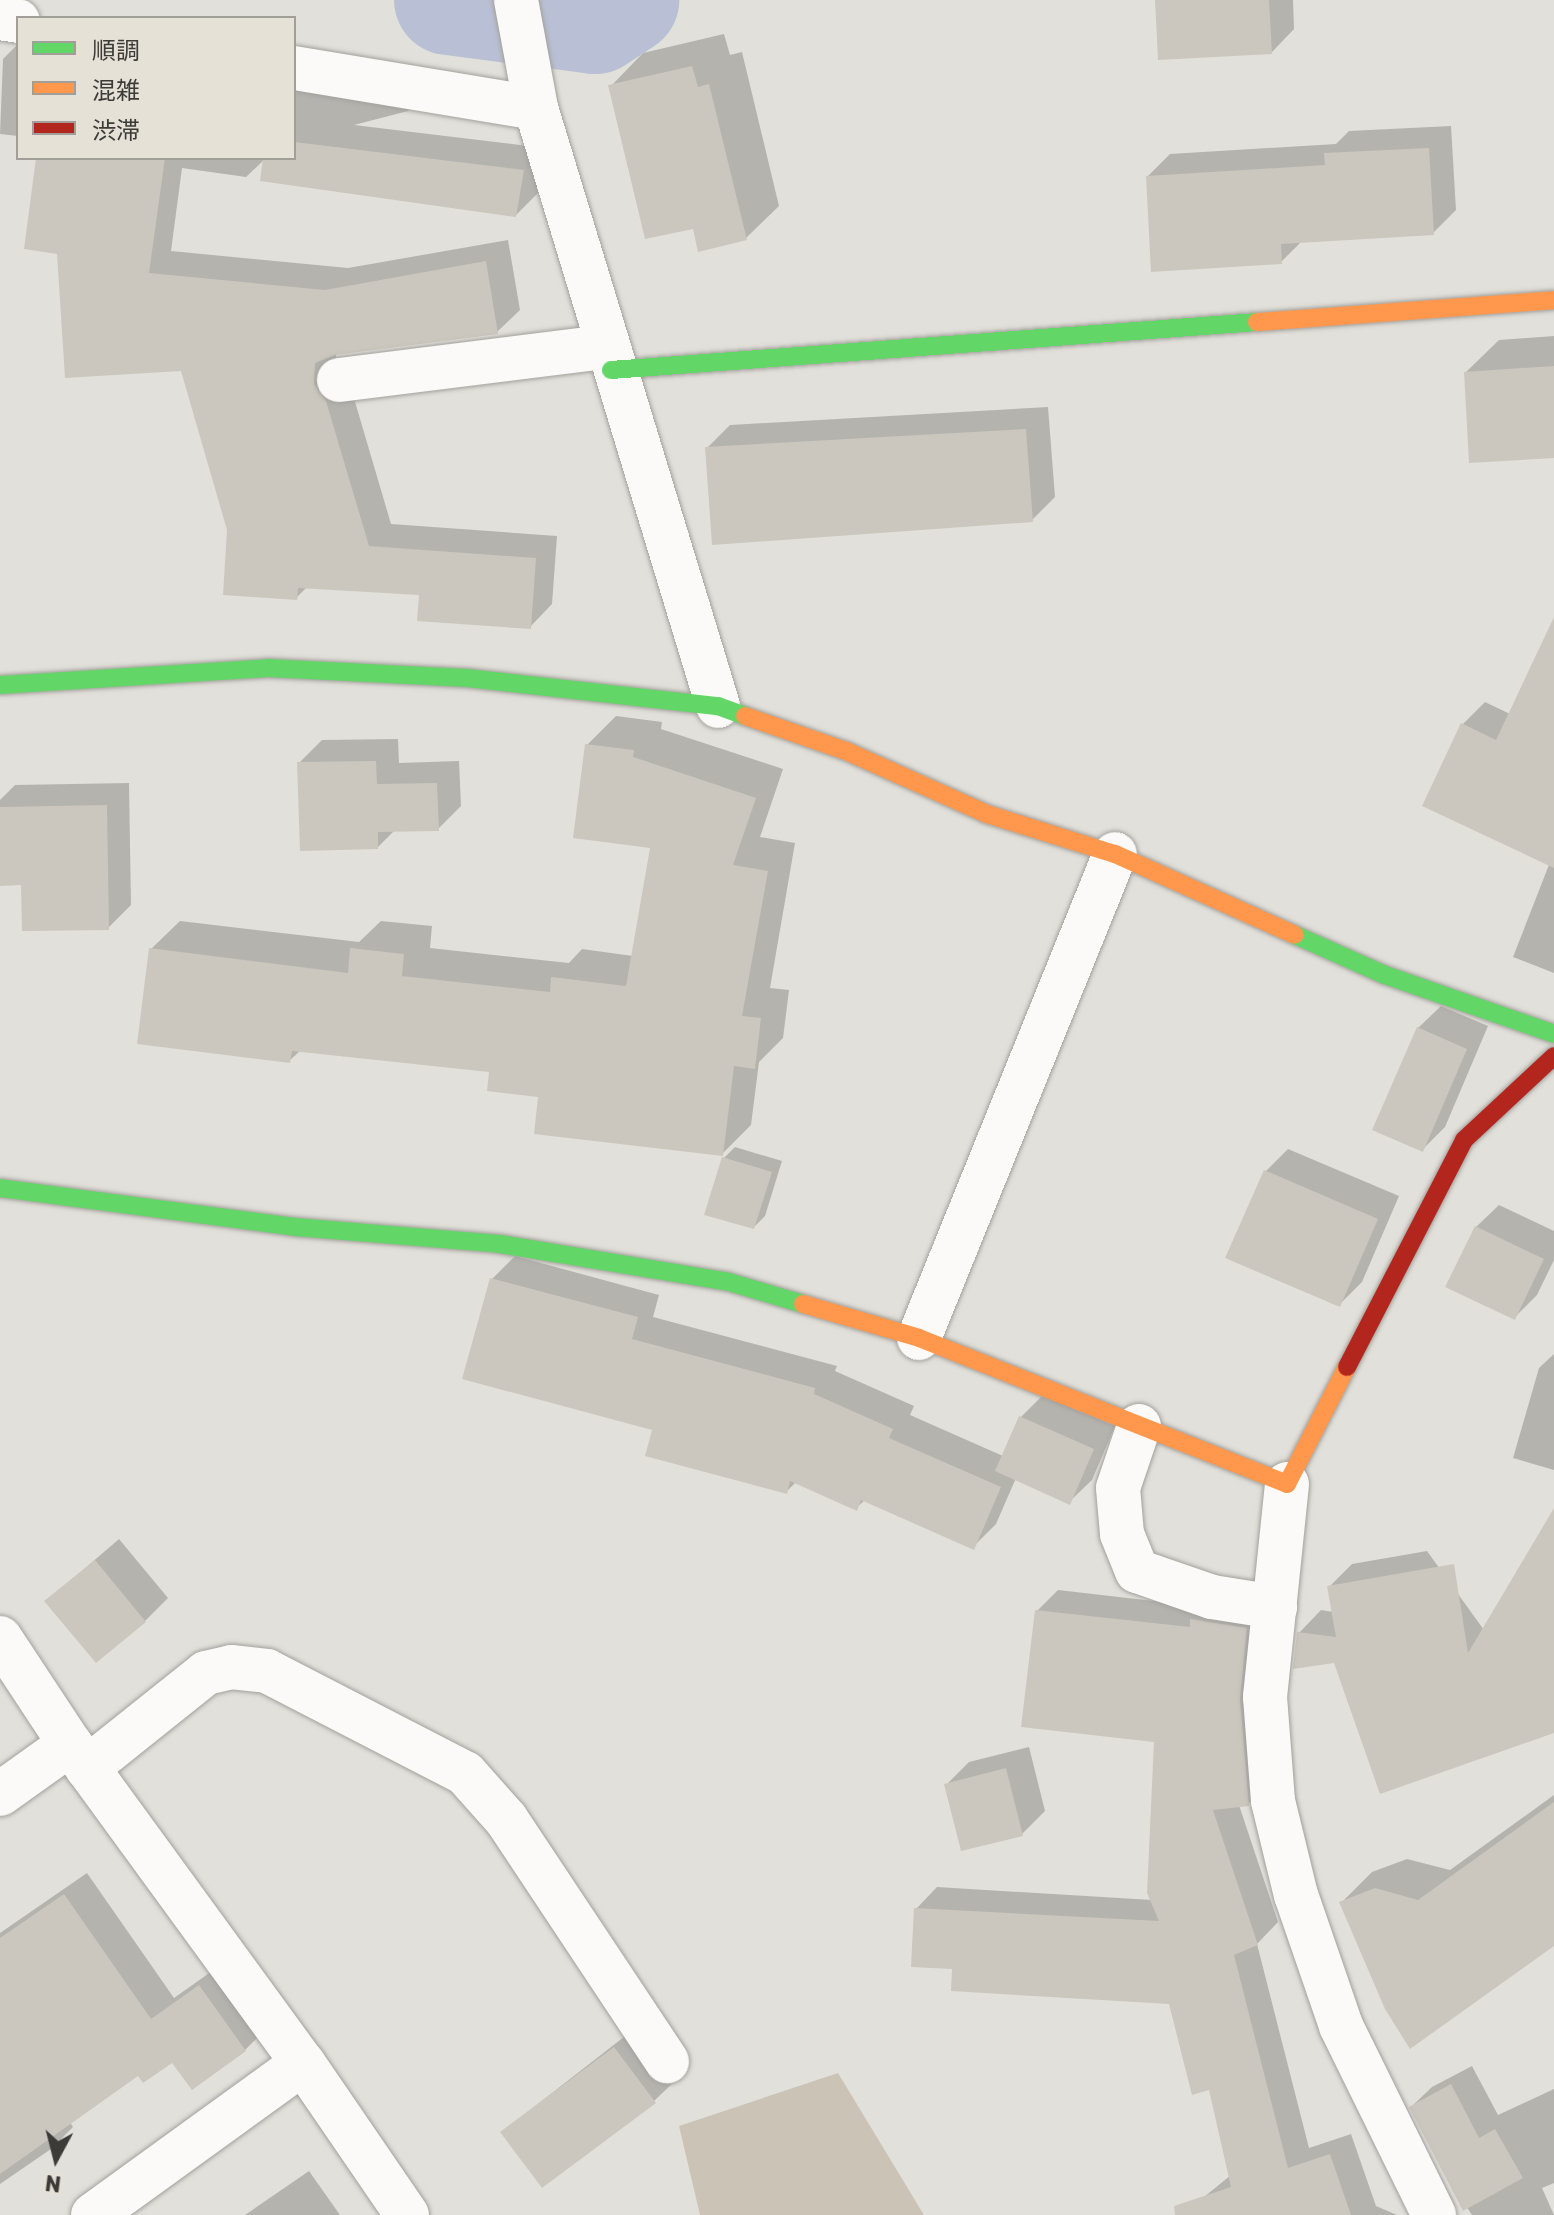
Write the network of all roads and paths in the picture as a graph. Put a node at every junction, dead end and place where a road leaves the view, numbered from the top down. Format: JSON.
{"nodes":[{"id":1,"x":516,"y":0,"type":"edge"},
{"id":2,"x":296,"y":68,"type":"edge"},
{"id":3,"x":535,"y":105,"type":"junction"},
{"id":4,"x":1554,"y":300,"type":"edge"},
{"id":5,"x":608,"y":359,"type":"junction"},
{"id":6,"x":339,"y":380,"type":"dead end"},
{"id":7,"x":0,"y":685,"type":"edge"},
{"id":8,"x":718,"y":706,"type":"junction"},
{"id":9,"x":1115,"y":854,"type":"junction"},
{"id":10,"x":1554,"y":1034,"type":"edge"},
{"id":11,"x":1554,"y":1056,"type":"edge"},
{"id":12,"x":0,"y":1188,"type":"edge"},
{"id":13,"x":919,"y":1338,"type":"junction"},
{"id":14,"x":1139,"y":1426,"type":"junction"},
{"id":15,"x":1287,"y":1484,"type":"junction"},
{"id":16,"x":1275,"y":1607,"type":"junction"},
{"id":17,"x":0,"y":1638,"type":"edge"},
{"id":18,"x":78,"y":1756,"type":"junction"},
{"id":19,"x":0,"y":1794,"type":"edge"},
{"id":20,"x":667,"y":2061,"type":"dead end"},
{"id":21,"x":303,"y":2063,"type":"junction"},
{"id":22,"x":93,"y":2215,"type":"edge"},
{"id":23,"x":407,"y":2215,"type":"edge"},
{"id":24,"x":1434,"y":2215,"type":"edge"}],
"edges":[{"from":1,"to":3,"type":"street"},
{"from":2,"to":3,"type":"street"},
{"from":3,"to":5,"type":"street"},
{"from":4,"to":5,"type":"street"},
{"from":5,"to":6,"type":"street"},
{"from":5,"to":8,"type":"street"},
{"from":7,"to":8,"type":"street"},
{"from":8,"to":9,"type":"street"},
{"from":9,"to":10,"type":"street"},
{"from":9,"to":13,"type":"street"},
{"from":11,"to":15,"type":"street"},
{"from":12,"to":13,"type":"street"},
{"from":13,"to":14,"type":"street"},
{"from":14,"to":15,"type":"street"},
{"from":14,"to":16,"type":"street"},
{"from":15,"to":16,"type":"street"},
{"from":16,"to":24,"type":"street"},
{"from":17,"to":18,"type":"street"},
{"from":18,"to":19,"type":"street"},
{"from":18,"to":20,"type":"street"},
{"from":18,"to":21,"type":"street"},
{"from":21,"to":22,"type":"street"},
{"from":21,"to":23,"type":"street"}]}
